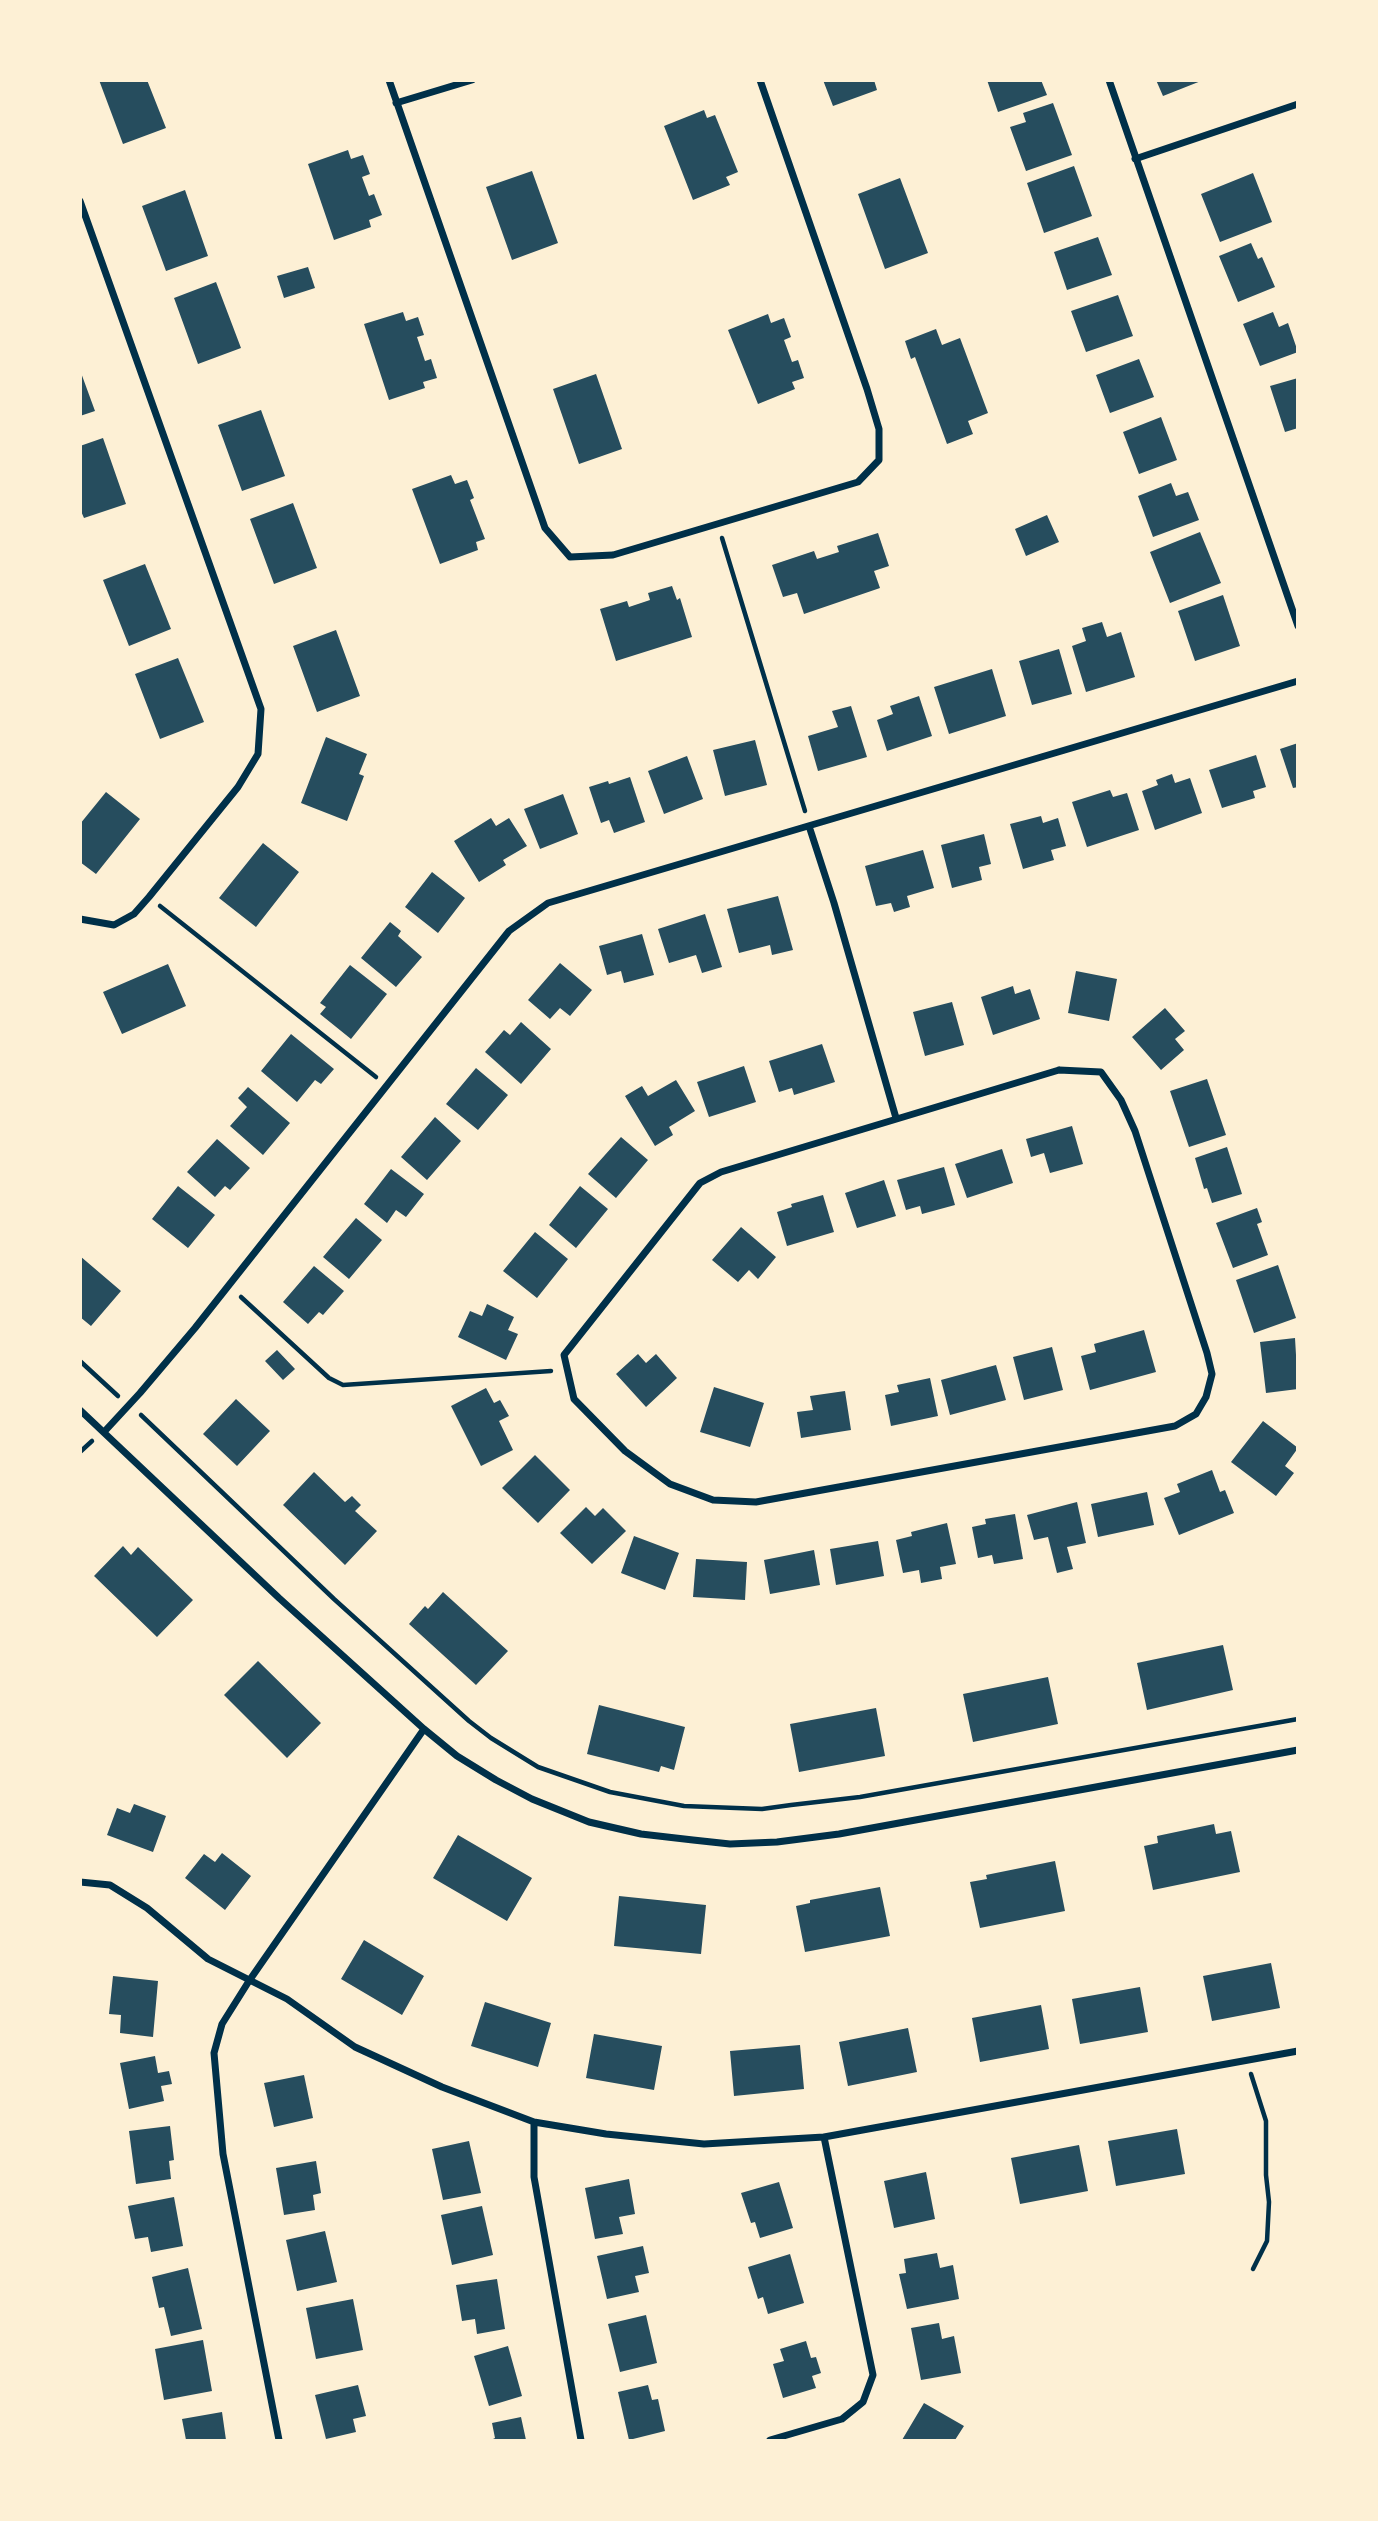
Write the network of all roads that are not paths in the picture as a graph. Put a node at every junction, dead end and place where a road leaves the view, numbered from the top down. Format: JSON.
{"nodes":[{"id":1,"x":389,"y":80,"type":"edge"},
{"id":2,"x":472,"y":80,"type":"edge"},
{"id":3,"x":760,"y":80,"type":"edge"},
{"id":4,"x":1109,"y":80,"type":"edge"},
{"id":5,"x":396,"y":103,"type":"junction"},
{"id":6,"x":1297,"y":104,"type":"edge"},
{"id":7,"x":1135,"y":159,"type":"junction"},
{"id":8,"x":80,"y":201,"type":"edge"},
{"id":9,"x":1297,"y":626,"type":"edge"},
{"id":10,"x":1297,"y":681,"type":"edge"},
{"id":11,"x":809,"y":826,"type":"junction"},
{"id":12,"x":80,"y":919,"type":"edge"},
{"id":13,"x":896,"y":1118,"type":"junction"},
{"id":14,"x":80,"y":1410,"type":"edge"},
{"id":15,"x":104,"y":1432,"type":"junction"},
{"id":16,"x":424,"y":1729,"type":"junction"},
{"id":17,"x":1297,"y":1750,"type":"edge"},
{"id":18,"x":80,"y":1882,"type":"edge"},
{"id":19,"x":249,"y":1981,"type":"junction"},
{"id":20,"x":1297,"y":2051,"type":"edge"},
{"id":21,"x":534,"y":2122,"type":"junction"},
{"id":22,"x":824,"y":2137,"type":"junction"},
{"id":23,"x":279,"y":2441,"type":"edge"},
{"id":24,"x":581,"y":2441,"type":"edge"},
{"id":25,"x":770,"y":2441,"type":"edge"}],
"edges":[{"from":1,"to":5,"type":"street"},
{"from":2,"to":5,"type":"street"},
{"from":3,"to":5,"type":"street"},
{"from":4,"to":7,"type":"street"},
{"from":6,"to":7,"type":"street"},
{"from":7,"to":9,"type":"street"},
{"from":8,"to":12,"type":"street"},
{"from":10,"to":11,"type":"street"},
{"from":11,"to":13,"type":"street"},
{"from":11,"to":15,"type":"street"},
{"from":13,"to":13,"type":"street"},
{"from":14,"to":15,"type":"street"},
{"from":15,"to":16,"type":"street"},
{"from":16,"to":17,"type":"street"},
{"from":16,"to":19,"type":"street"},
{"from":18,"to":19,"type":"street"},
{"from":19,"to":21,"type":"street"},
{"from":19,"to":23,"type":"street"},
{"from":20,"to":22,"type":"street"},
{"from":21,"to":22,"type":"street"},
{"from":21,"to":24,"type":"street"},
{"from":22,"to":25,"type":"street"}]}
